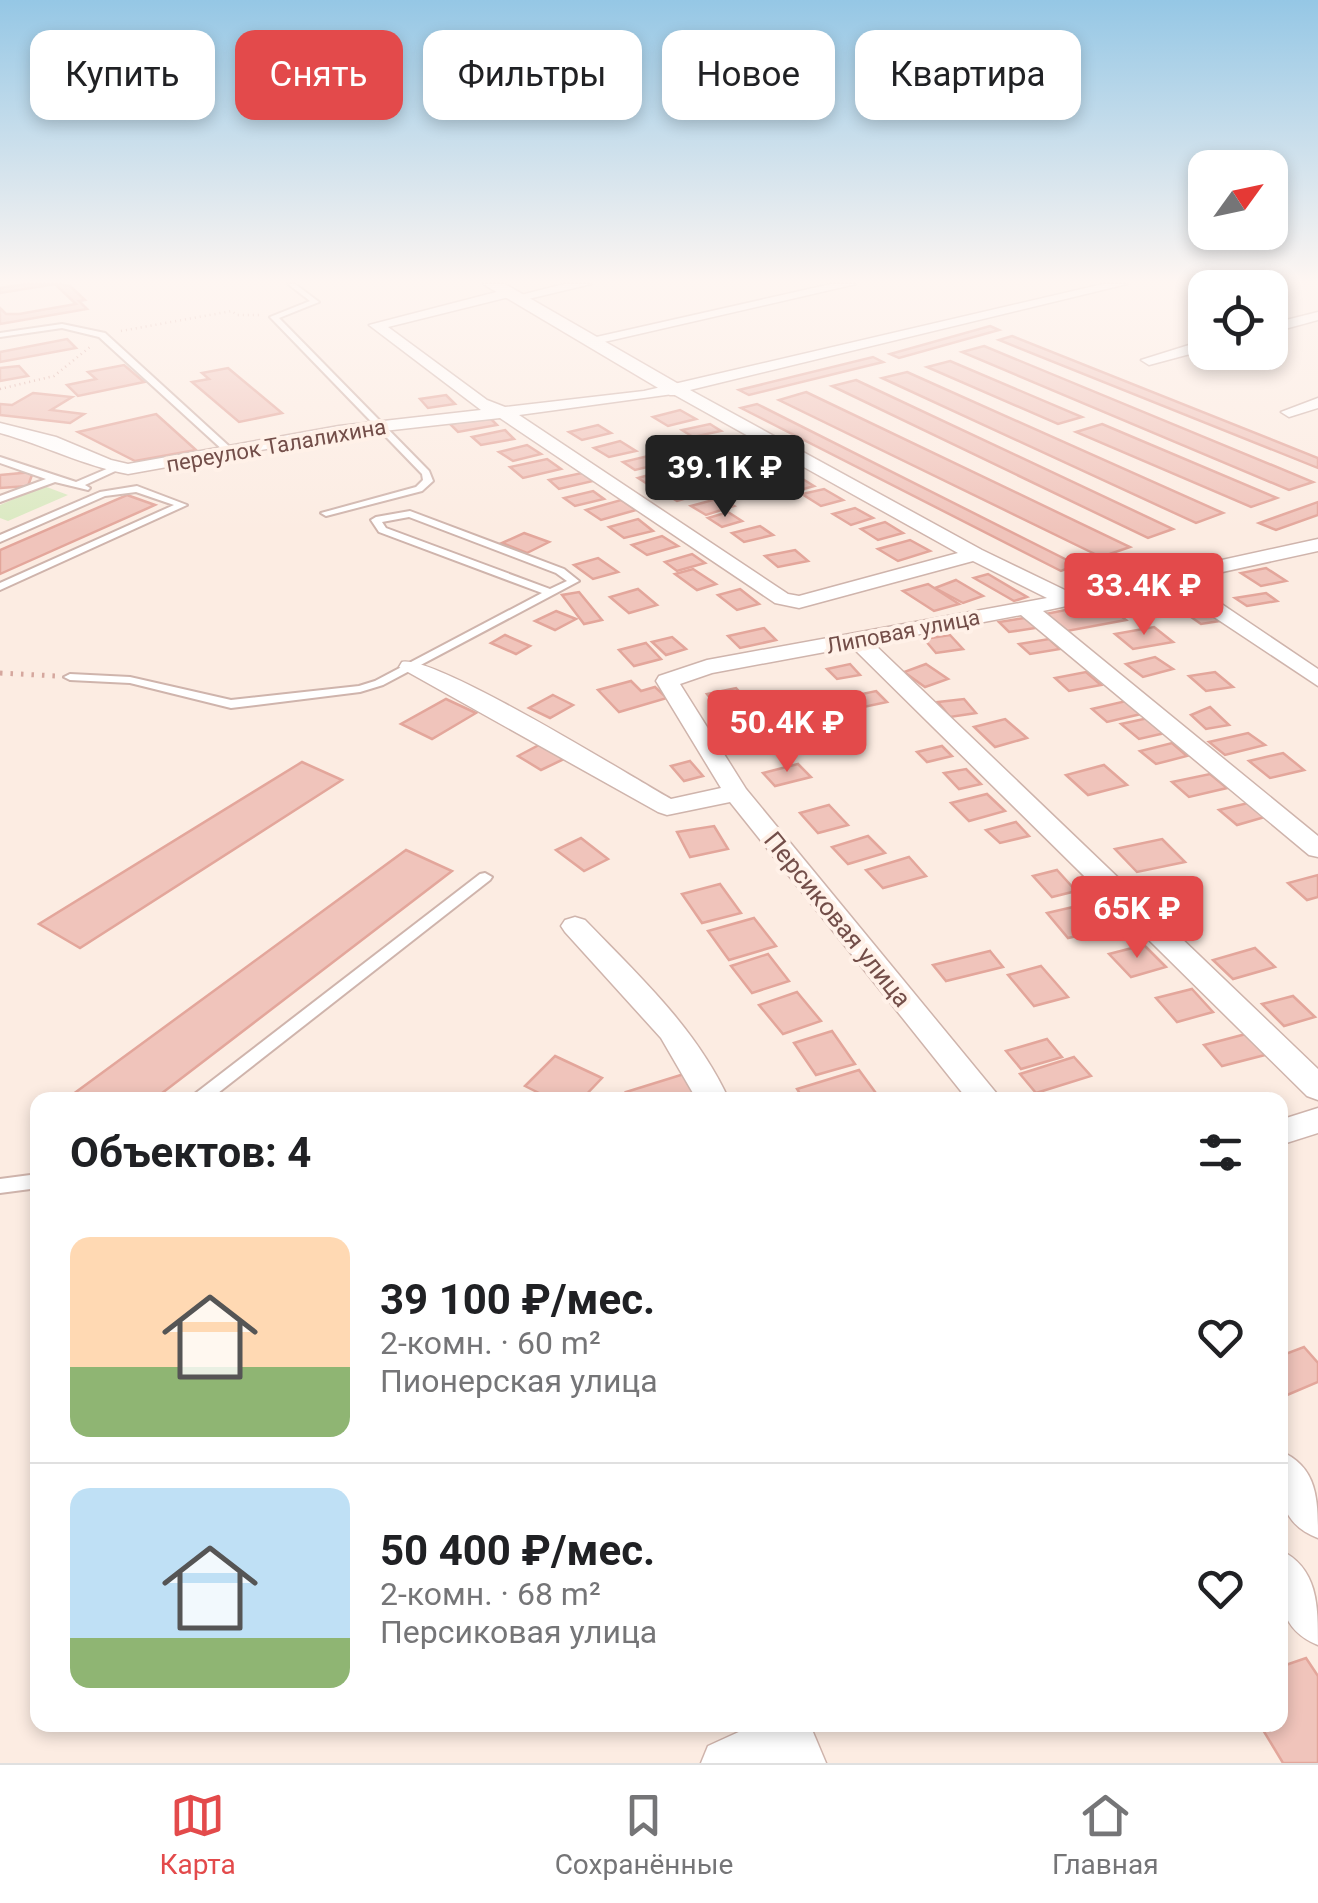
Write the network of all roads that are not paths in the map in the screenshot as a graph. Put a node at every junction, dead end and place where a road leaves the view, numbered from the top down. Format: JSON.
{"nodes":[{"id":1,"x":136,"y":366,"type":"edge"},
{"id":2,"x":321,"y":366,"type":"edge"},
{"id":3,"x":431,"y":366,"type":"edge"},
{"id":4,"x":637,"y":366,"type":"edge"},
{"id":5,"x":777,"y":366,"type":"edge"},
{"id":6,"x":678,"y":390,"type":"junction"},
{"id":7,"x":1318,"y":403,"type":"edge"},
{"id":8,"x":503,"y":412,"type":"junction"},
{"id":9,"x":1288,"y":412,"type":"dead end"},
{"id":10,"x":376,"y":426,"type":"junction"},
{"id":11,"x":0,"y":428,"type":"edge"},
{"id":12,"x":228,"y":450,"type":"junction"},
{"id":13,"x":0,"y":460,"type":"edge"},
{"id":14,"x":119,"y":467,"type":"junction"},
{"id":15,"x":55,"y":479,"type":"junction"},
{"id":16,"x":77,"y":485,"type":"junction"},
{"id":17,"x":104,"y":494,"type":"junction"},
{"id":18,"x":0,"y":499,"type":"edge"},
{"id":19,"x":358,"y":506,"type":"junction"},
{"id":20,"x":326,"y":513,"type":"dead end"},
{"id":21,"x":376,"y":520,"type":"junction"},
{"id":22,"x":0,"y":539,"type":"edge"},
{"id":23,"x":1317,"y":544,"type":"edge"},
{"id":24,"x":976,"y":554,"type":"junction"},
{"id":25,"x":1168,"y":577,"type":"junction"},
{"id":26,"x":0,"y":587,"type":"edge"},
{"id":27,"x":550,"y":593,"type":"junction"},
{"id":28,"x":1068,"y":600,"type":"junction"},
{"id":29,"x":1026,"y":608,"type":"junction"},
{"id":30,"x":857,"y":640,"type":"junction"},
{"id":31,"x":410,"y":667,"type":"junction"},
{"id":32,"x":70,"y":677,"type":"road end"},
{"id":33,"x":1318,"y":679,"type":"edge"},
{"id":34,"x":666,"y":682,"type":"joint"},
{"id":35,"x":736,"y":794,"type":"junction"},
{"id":36,"x":1318,"y":849,"type":"edge"},
{"id":37,"x":485,"y":877,"type":"dead end"},
{"id":38,"x":575,"y":926,"type":"dead end"},
{"id":39,"x":1318,"y":1088,"type":"edge"},
{"id":40,"x":208,"y":1092,"type":"edge"},
{"id":41,"x":710,"y":1092,"type":"edge"},
{"id":42,"x":979,"y":1092,"type":"edge"},
{"id":43,"x":1318,"y":1120,"type":"edge"},
{"id":44,"x":1288,"y":1130,"type":"edge"},
{"id":45,"x":30,"y":1183,"type":"edge"},
{"id":46,"x":0,"y":1186,"type":"edge"},
{"id":47,"x":1288,"y":1480,"type":"edge"},
{"id":48,"x":1318,"y":1518,"type":"edge"},
{"id":49,"x":1288,"y":1583,"type":"edge"},
{"id":50,"x":1318,"y":1623,"type":"edge"},
{"id":51,"x":792,"y":1740,"type":"edge"},
{"id":52,"x":725,"y":1763,"type":"edge"}],
"edges":[{"from":1,"to":12,"type":"lane"},
{"from":2,"to":10,"type":"lane"},
{"from":3,"to":8,"type":"street"},
{"from":4,"to":6,"type":"street"},
{"from":5,"to":6,"type":"street","name":"переулок Талалихина"},
{"from":6,"to":8,"type":"street","name":"переулок Талалихина"},
{"from":6,"to":24,"type":"street"},
{"from":7,"to":9,"type":"street"},
{"from":8,"to":10,"type":"street","name":"переулок Талалихина"},
{"from":8,"to":24,"type":"street"},
{"from":10,"to":12,"type":"street","name":"переулок Талалихина"},
{"from":10,"to":19,"type":"lane"},
{"from":11,"to":14,"type":"street","name":"переулок Талалихина"},
{"from":12,"to":14,"type":"street","name":"переулок Талалихина"},
{"from":13,"to":15,"type":"lane"},
{"from":14,"to":16,"type":"lane"},
{"from":15,"to":16,"type":"lane"},
{"from":15,"to":18,"type":"lane"},
{"from":16,"to":17,"type":"lane"},
{"from":17,"to":22,"type":"lane"},
{"from":17,"to":26,"type":"lane"},
{"from":19,"to":20,"type":"lane"},
{"from":19,"to":21,"type":"lane"},
{"from":21,"to":27,"type":"lane"},
{"from":21,"to":27,"type":"lane"},
{"from":23,"to":25,"type":"street","name":"Липовая улица"},
{"from":24,"to":28,"type":"street"},
{"from":25,"to":28,"type":"street","name":"Липовая улица"},
{"from":25,"to":33,"type":"street"},
{"from":27,"to":31,"type":"lane"},
{"from":28,"to":29,"type":"street","name":"Липовая улица"},
{"from":29,"to":30,"type":"street","name":"Липовая улица"},
{"from":29,"to":36,"type":"street"},
{"from":30,"to":34,"type":"street","name":"Липовая улица"},
{"from":30,"to":39,"type":"street"},
{"from":31,"to":32,"type":"lane"},
{"from":31,"to":35,"type":"street"},
{"from":34,"to":35,"type":"street","name":"Персиковая улица"},
{"from":35,"to":42,"type":"street","name":"Персиковая улица"},
{"from":37,"to":40,"type":"lane"},
{"from":38,"to":41,"type":"street"},
{"from":43,"to":44,"type":"street"},
{"from":45,"to":46,"type":"lane"},
{"from":47,"to":48,"type":"street"},
{"from":49,"to":50,"type":"street"},
{"from":51,"to":52,"type":"street"}]}
